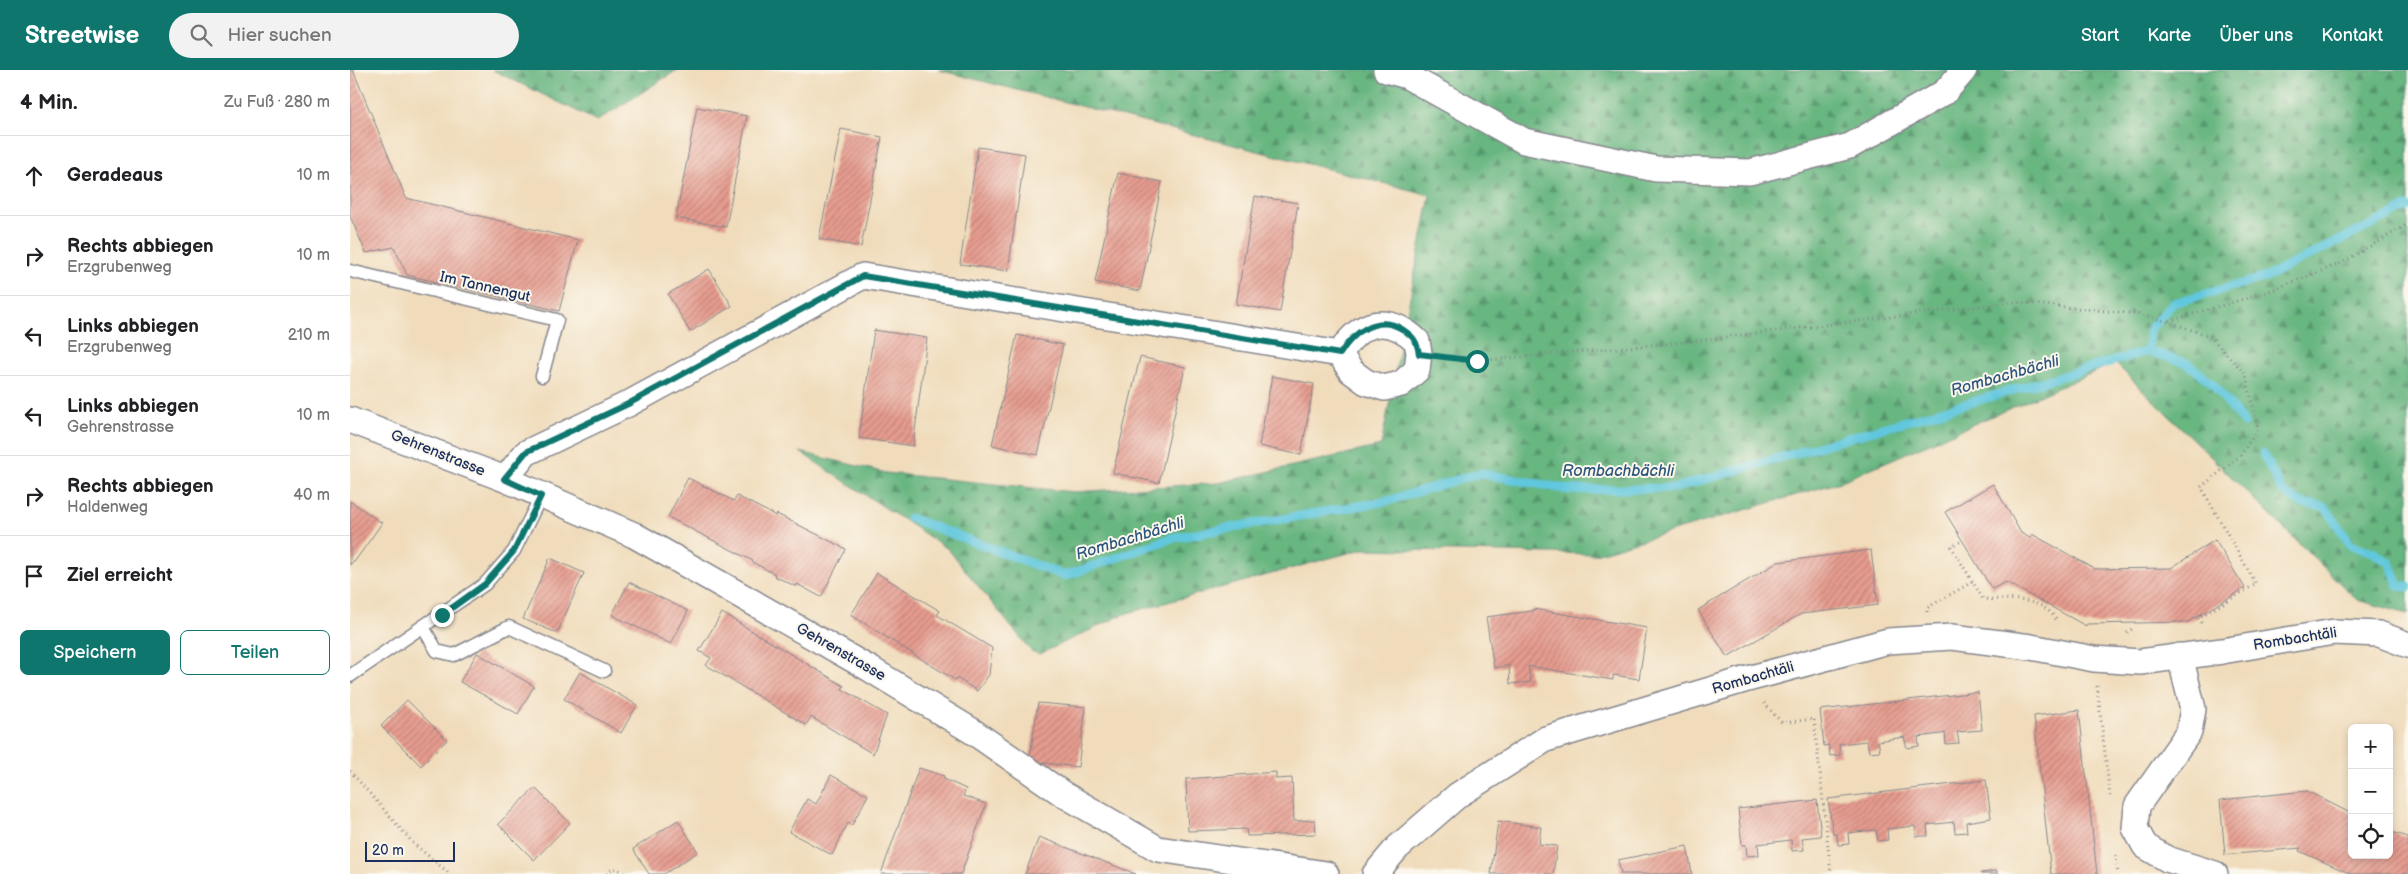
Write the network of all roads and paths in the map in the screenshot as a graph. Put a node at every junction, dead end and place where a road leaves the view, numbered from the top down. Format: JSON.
{"nodes":[{"id":1,"x":1386,"y":70,"type":"edge"},
{"id":2,"x":1964,"y":70,"type":"edge"},
{"id":3,"x":2408,"y":224,"type":"edge"},
{"id":4,"x":350,"y":271,"type":"edge"},
{"id":5,"x":2167,"y":321,"type":"junction"},
{"id":6,"x":1340,"y":354,"type":"junction"},
{"id":7,"x":1419,"y":354,"type":"junction"},
{"id":8,"x":542,"y":376,"type":"dead end"},
{"id":9,"x":350,"y":420,"type":"edge"},
{"id":10,"x":504,"y":479,"type":"junction"},
{"id":11,"x":541,"y":496,"type":"junction"},
{"id":12,"x":1960,"y":542,"type":"dead end"},
{"id":13,"x":1972,"y":582,"type":"junction"},
{"id":14,"x":2051,"y":610,"type":"dead end"},
{"id":15,"x":423,"y":627,"type":"junction"},
{"id":16,"x":1927,"y":637,"type":"junction"},
{"id":17,"x":2408,"y":645,"type":"edge"},
{"id":18,"x":2222,"y":651,"type":"junction"},
{"id":19,"x":2180,"y":656,"type":"junction"},
{"id":20,"x":604,"y":671,"type":"dead end"},
{"id":21,"x":350,"y":676,"type":"edge"},
{"id":22,"x":1744,"y":680,"type":"junction"},
{"id":23,"x":2097,"y":683,"type":"dead end"},
{"id":24,"x":350,"y":771,"type":"edge"},
{"id":25,"x":2110,"y":798,"type":"dead end"},
{"id":26,"x":2115,"y":847,"type":"dead end"},
{"id":27,"x":450,"y":874,"type":"edge"},
{"id":28,"x":607,"y":874,"type":"edge"},
{"id":29,"x":624,"y":874,"type":"edge"},
{"id":30,"x":1326,"y":874,"type":"edge"},
{"id":31,"x":1375,"y":874,"type":"edge"},
{"id":32,"x":1831,"y":874,"type":"edge"},
{"id":33,"x":2118,"y":874,"type":"edge"},
{"id":34,"x":2215,"y":874,"type":"edge"}],
"edges":[{"from":1,"to":2,"type":"street"},
{"from":3,"to":5,"type":"path"},
{"from":4,"to":8,"type":"lane","name":"Im Tannengut"},
{"from":5,"to":7,"type":"path"},
{"from":5,"to":18,"type":"path"},
{"from":6,"to":7,"type":"street"},
{"from":6,"to":7,"type":"street"},
{"from":6,"to":10,"type":"street"},
{"from":9,"to":10,"type":"street","name":"Gehrenstrasse"},
{"from":10,"to":11,"type":"street","name":"Gehrenstrasse"},
{"from":11,"to":15,"type":"lane"},
{"from":11,"to":30,"type":"street","name":"Gehrenstrasse"},
{"from":12,"to":13,"type":"path"},
{"from":13,"to":14,"type":"path"},
{"from":13,"to":16,"type":"path"},
{"from":15,"to":20,"type":"lane"},
{"from":15,"to":21,"type":"lane"},
{"from":16,"to":19,"type":"street","name":"Rombachtäli"},
{"from":16,"to":22,"type":"street","name":"Rombachtäli"},
{"from":17,"to":18,"type":"street","name":"Rombachtäli"},
{"from":18,"to":19,"type":"street","name":"Rombachtäli"},
{"from":19,"to":34,"type":"street"},
{"from":22,"to":31,"type":"street","name":"Rombachtäli"},
{"from":22,"to":32,"type":"path"},
{"from":23,"to":25,"type":"path"},
{"from":24,"to":27,"type":"path"},
{"from":26,"to":33,"type":"path"},
{"from":28,"to":29,"type":"path"}]}
